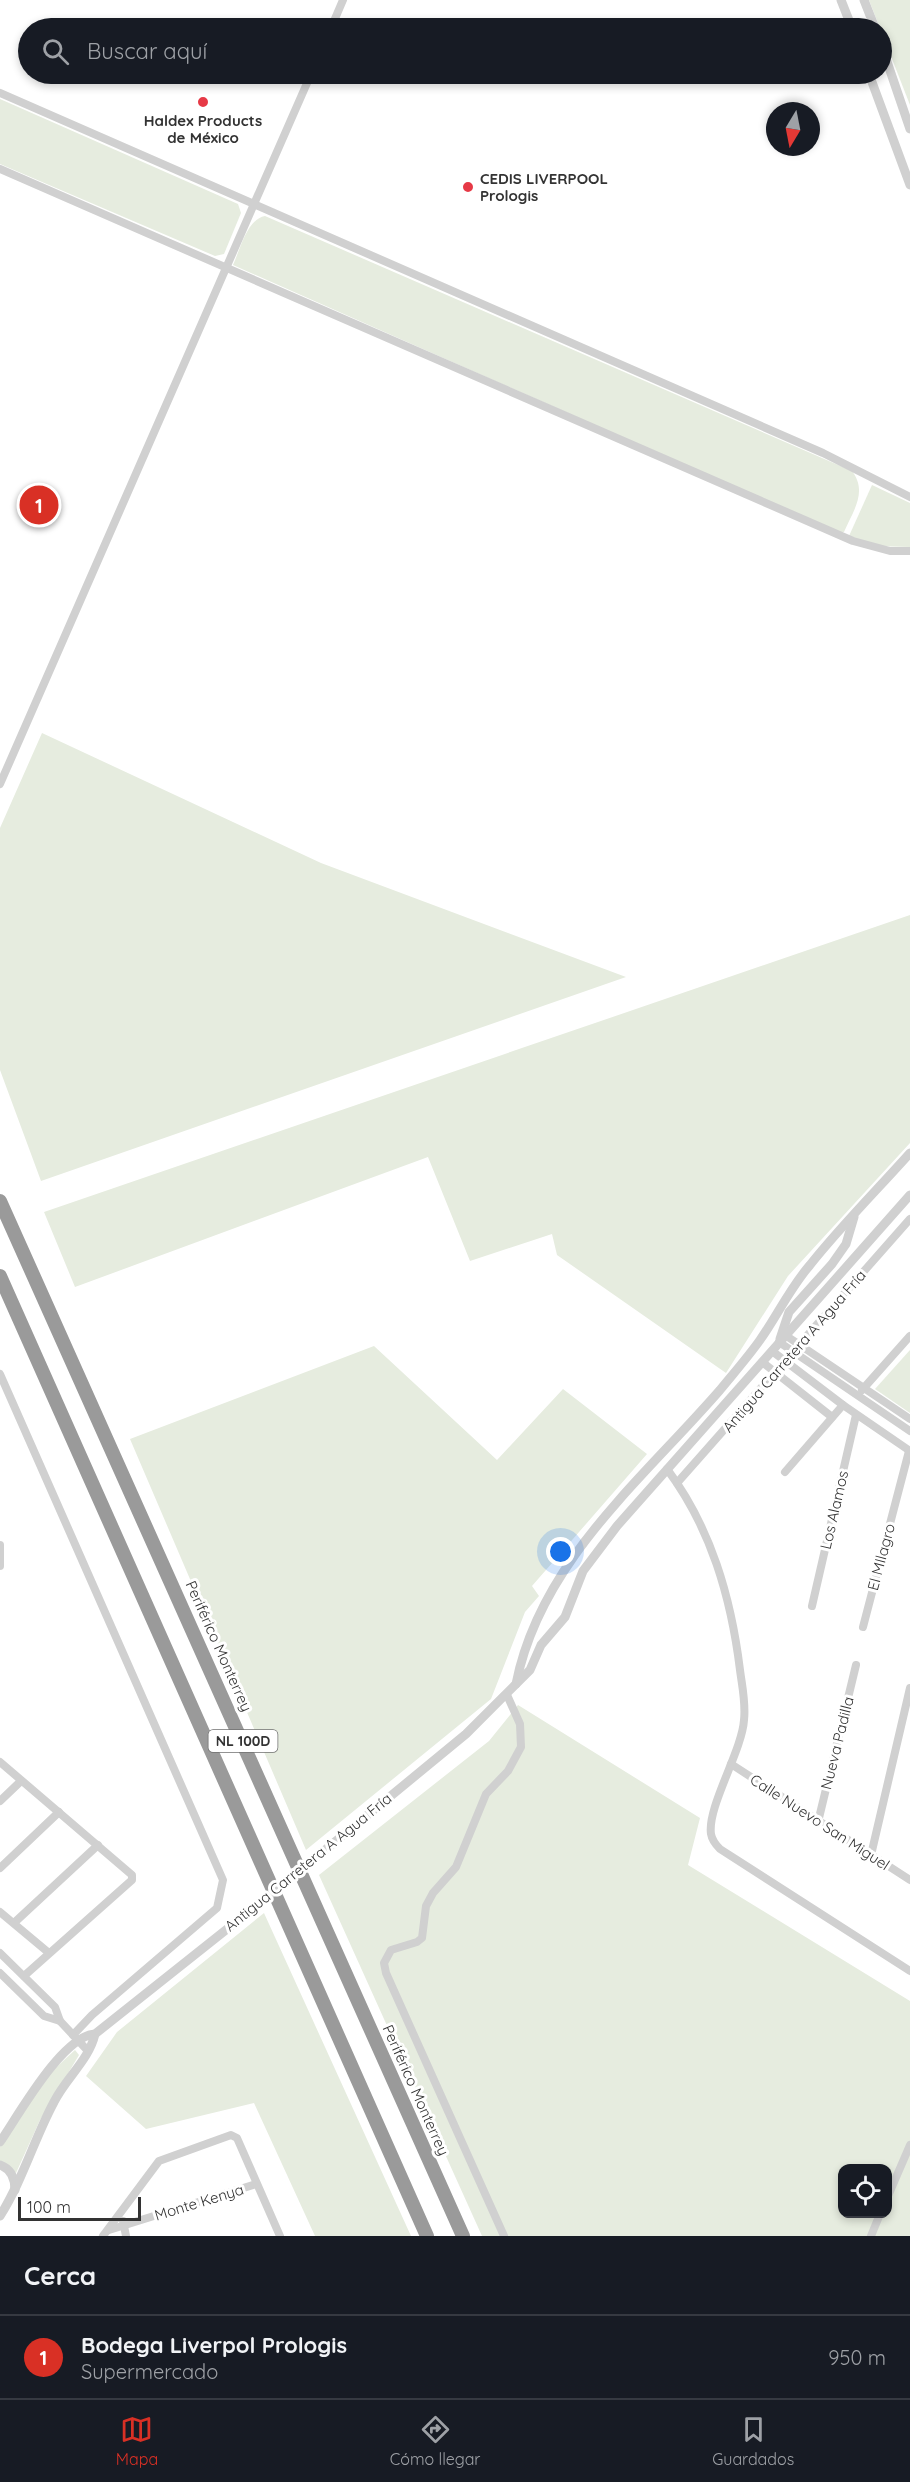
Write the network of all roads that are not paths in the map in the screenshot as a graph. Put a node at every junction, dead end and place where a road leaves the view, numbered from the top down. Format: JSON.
{"nodes":[{"id":1,"x":344,"y":0,"type":"edge"},
{"id":2,"x":841,"y":0,"type":"edge"},
{"id":3,"x":864,"y":0,"type":"edge"},
{"id":4,"x":336,"y":18,"type":"edge"},
{"id":5,"x":848,"y":18,"type":"edge"},
{"id":6,"x":871,"y":18,"type":"edge"},
{"id":7,"x":892,"y":76,"type":"edge"},
{"id":8,"x":307,"y":84,"type":"edge"},
{"id":9,"x":873,"y":84,"type":"edge"},
{"id":10,"x":0,"y":93,"type":"edge"},
{"id":11,"x":910,"y":129,"type":"edge"},
{"id":12,"x":0,"y":169,"type":"edge"},
{"id":13,"x":910,"y":185,"type":"edge"},
{"id":14,"x":255,"y":204,"type":"junction"},
{"id":15,"x":227,"y":266,"type":"junction"},
{"id":16,"x":910,"y":497,"type":"edge"},
{"id":17,"x":910,"y":551,"type":"edge"},
{"id":18,"x":0,"y":784,"type":"edge"},
{"id":19,"x":909,"y":1156,"type":"edge"},
{"id":20,"x":910,"y":1195,"type":"edge"},
{"id":21,"x":0,"y":1201,"type":"edge"},
{"id":22,"x":855,"y":1215,"type":"junction"},
{"id":23,"x":910,"y":1219,"type":"edge"},
{"id":24,"x":0,"y":1276,"type":"edge"},
{"id":25,"x":910,"y":1336,"type":"edge"},
{"id":26,"x":782,"y":1339,"type":"junction"},
{"id":27,"x":800,"y":1345,"type":"junction"},
{"id":28,"x":772,"y":1351,"type":"junction"},
{"id":29,"x":793,"y":1352,"type":"junction"},
{"id":30,"x":762,"y":1362,"type":"junction"},
{"id":31,"x":785,"y":1362,"type":"junction"},
{"id":32,"x":776,"y":1372,"type":"junction"},
{"id":33,"x":0,"y":1374,"type":"edge"},
{"id":34,"x":864,"y":1387,"type":"junction"},
{"id":35,"x":857,"y":1396,"type":"junction"},
{"id":36,"x":843,"y":1405,"type":"junction"},
{"id":37,"x":856,"y":1414,"type":"junction"},
{"id":38,"x":832,"y":1417,"type":"junction"},
{"id":39,"x":910,"y":1419,"type":"edge"},
{"id":40,"x":910,"y":1431,"type":"edge"},
{"id":41,"x":910,"y":1451,"type":"edge"},
{"id":42,"x":667,"y":1469,"type":"junction"},
{"id":43,"x":785,"y":1472,"type":"dead end"},
{"id":44,"x":677,"y":1483,"type":"junction"},
{"id":45,"x":0,"y":1545,"type":"edge"},
{"id":46,"x":0,"y":1566,"type":"edge"},
{"id":47,"x":812,"y":1606,"type":"dead end"},
{"id":48,"x":863,"y":1627,"type":"dead end"},
{"id":49,"x":856,"y":1665,"type":"dead end"},
{"id":50,"x":516,"y":1684,"type":"junction"},
{"id":51,"x":910,"y":1688,"type":"edge"},
{"id":52,"x":507,"y":1695,"type":"junction"},
{"id":53,"x":0,"y":1762,"type":"edge"},
{"id":54,"x":731,"y":1764,"type":"junction"},
{"id":55,"x":21,"y":1781,"type":"junction"},
{"id":56,"x":0,"y":1801,"type":"edge"},
{"id":57,"x":59,"y":1812,"type":"junction"},
{"id":58,"x":818,"y":1822,"type":"junction"},
{"id":59,"x":98,"y":1845,"type":"junction"},
{"id":60,"x":871,"y":1855,"type":"junction"},
{"id":61,"x":0,"y":1868,"type":"edge"},
{"id":62,"x":910,"y":1880,"type":"edge"},
{"id":63,"x":0,"y":1911,"type":"edge"},
{"id":64,"x":15,"y":1922,"type":"junction"},
{"id":65,"x":0,"y":1953,"type":"edge"},
{"id":66,"x":49,"y":1953,"type":"junction"},
{"id":67,"x":910,"y":1971,"type":"edge"},
{"id":68,"x":0,"y":1973,"type":"edge"},
{"id":69,"x":24,"y":1976,"type":"junction"},
{"id":70,"x":60,"y":2021,"type":"junction"},
{"id":71,"x":95,"y":2034,"type":"junction"},
{"id":72,"x":75,"y":2037,"type":"junction"},
{"id":73,"x":88,"y":2051,"type":"junction"},
{"id":74,"x":0,"y":2142,"type":"edge"},
{"id":75,"x":910,"y":2145,"type":"edge"},
{"id":76,"x":0,"y":2164,"type":"edge"},
{"id":77,"x":256,"y":2184,"type":"junction"},
{"id":78,"x":892,"y":2187,"type":"edge"},
{"id":79,"x":12,"y":2198,"type":"junction"},
{"id":80,"x":121,"y":2214,"type":"junction"},
{"id":81,"x":0,"y":2216,"type":"edge"},
{"id":82,"x":878,"y":2218,"type":"edge"},
{"id":83,"x":123,"y":2225,"type":"junction"},
{"id":84,"x":105,"y":2234,"type":"edge"},
{"id":85,"x":126,"y":2236,"type":"edge"},
{"id":86,"x":278,"y":2236,"type":"edge"},
{"id":87,"x":427,"y":2236,"type":"edge"},
{"id":88,"x":464,"y":2236,"type":"edge"},
{"id":89,"x":504,"y":2236,"type":"edge"},
{"id":90,"x":871,"y":2236,"type":"edge"}],
"edges":[{"from":1,"to":4,"type":"street"},
{"from":2,"to":5,"type":"street"},
{"from":3,"to":6,"type":"street"},
{"from":7,"to":11,"type":"street"},
{"from":8,"to":14,"type":"street"},
{"from":9,"to":13,"type":"street"},
{"from":10,"to":14,"type":"street"},
{"from":12,"to":15,"type":"street"},
{"from":14,"to":15,"type":"street"},
{"from":14,"to":16,"type":"street"},
{"from":15,"to":17,"type":"street"},
{"from":15,"to":18,"type":"street"},
{"from":19,"to":22,"type":"street","name":"Antigua Carretera A Agua Fría"},
{"from":20,"to":26,"type":"street","name":"Antigua Carretera A Agua Fría"},
{"from":21,"to":88,"type":"highway","name":"Periférico Monterrey","number":"NL 100D"},
{"from":22,"to":26,"type":"street"},
{"from":22,"to":50,"type":"street","name":"Antigua Carretera A Agua Fría"},
{"from":23,"to":27,"type":"street","name":"Antigua Carretera A Agua Fría"},
{"from":24,"to":87,"type":"highway","number":"NL 100D"},
{"from":25,"to":34,"type":"street"},
{"from":26,"to":27,"type":"street"},
{"from":26,"to":28,"type":"street","name":"Antigua Carretera A Agua Fría"},
{"from":26,"to":29,"type":"street"},
{"from":27,"to":29,"type":"street","name":"Antigua Carretera A Agua Fría"},
{"from":27,"to":34,"type":"street"},
{"from":28,"to":30,"type":"street","name":"Antigua Carretera A Agua Fría"},
{"from":28,"to":31,"type":"street"},
{"from":29,"to":31,"type":"street","name":"Antigua Carretera A Agua Fría"},
{"from":29,"to":35,"type":"street"},
{"from":30,"to":32,"type":"street"},
{"from":30,"to":42,"type":"street","name":"Antigua Carretera A Agua Fría"},
{"from":31,"to":32,"type":"street","name":"Antigua Carretera A Agua Fría"},
{"from":31,"to":36,"type":"street"},
{"from":32,"to":38,"type":"street"},
{"from":32,"to":44,"type":"street","name":"Antigua Carretera A Agua Fría"},
{"from":33,"to":72,"type":"street"},
{"from":34,"to":35,"type":"street"},
{"from":34,"to":39,"type":"street"},
{"from":35,"to":40,"type":"street"},
{"from":36,"to":37,"type":"street"},
{"from":36,"to":38,"type":"street"},
{"from":37,"to":41,"type":"street"},
{"from":37,"to":47,"type":"street","name":"Los Alamos"},
{"from":38,"to":43,"type":"street"},
{"from":41,"to":48,"type":"street","name":"El MIlagro"},
{"from":42,"to":44,"type":"street"},
{"from":42,"to":50,"type":"street","name":"Antigua Carretera A Agua Fría"},
{"from":44,"to":54,"type":"street"},
{"from":45,"to":46,"type":"street"},
{"from":49,"to":58,"type":"street","name":"Nueva Padilla"},
{"from":50,"to":52,"type":"street","name":"Antigua Carretera A Agua Fría"},
{"from":51,"to":60,"type":"street"},
{"from":52,"to":71,"type":"street","name":"Antigua Carretera A Agua Fría","bridge":true},
{"from":52,"to":89,"type":"street"},
{"from":53,"to":55,"type":"street"},
{"from":54,"to":58,"type":"street","name":"Calle Nuevo San Miguel"},
{"from":54,"to":67,"type":"street"},
{"from":55,"to":56,"type":"street"},
{"from":55,"to":57,"type":"street"},
{"from":57,"to":59,"type":"street"},
{"from":57,"to":61,"type":"street"},
{"from":58,"to":60,"type":"street","name":"Calle Nuevo San Miguel"},
{"from":59,"to":64,"type":"street"},
{"from":59,"to":66,"type":"street"},
{"from":60,"to":62,"type":"street","name":"Calle Nuevo San Miguel"},
{"from":63,"to":64,"type":"street"},
{"from":64,"to":66,"type":"street"},
{"from":65,"to":69,"type":"street"},
{"from":66,"to":69,"type":"street"},
{"from":68,"to":70,"type":"street"},
{"from":69,"to":70,"type":"street"},
{"from":70,"to":72,"type":"street"},
{"from":71,"to":72,"type":"street","name":"Antigua Carretera A Agua Fría"},
{"from":71,"to":73,"type":"street","name":"Antigua Carretera A Agua Fría"},
{"from":72,"to":73,"type":"street"},
{"from":72,"to":74,"type":"street"},
{"from":73,"to":79,"type":"street","name":"Antigua Carretera A Agua Fría"},
{"from":75,"to":78,"type":"street"},
{"from":76,"to":79,"type":"street"},
{"from":77,"to":80,"type":"street"},
{"from":77,"to":83,"type":"street","name":"Monte Kenya"},
{"from":77,"to":86,"type":"street"},
{"from":79,"to":81,"type":"street","name":"Antigua Carretera A Agua Fría"},
{"from":80,"to":83,"type":"street"},
{"from":80,"to":84,"type":"street"},
{"from":82,"to":90,"type":"street"},
{"from":83,"to":84,"type":"street","name":"Monte Kenya"},
{"from":83,"to":85,"type":"street"}]}
